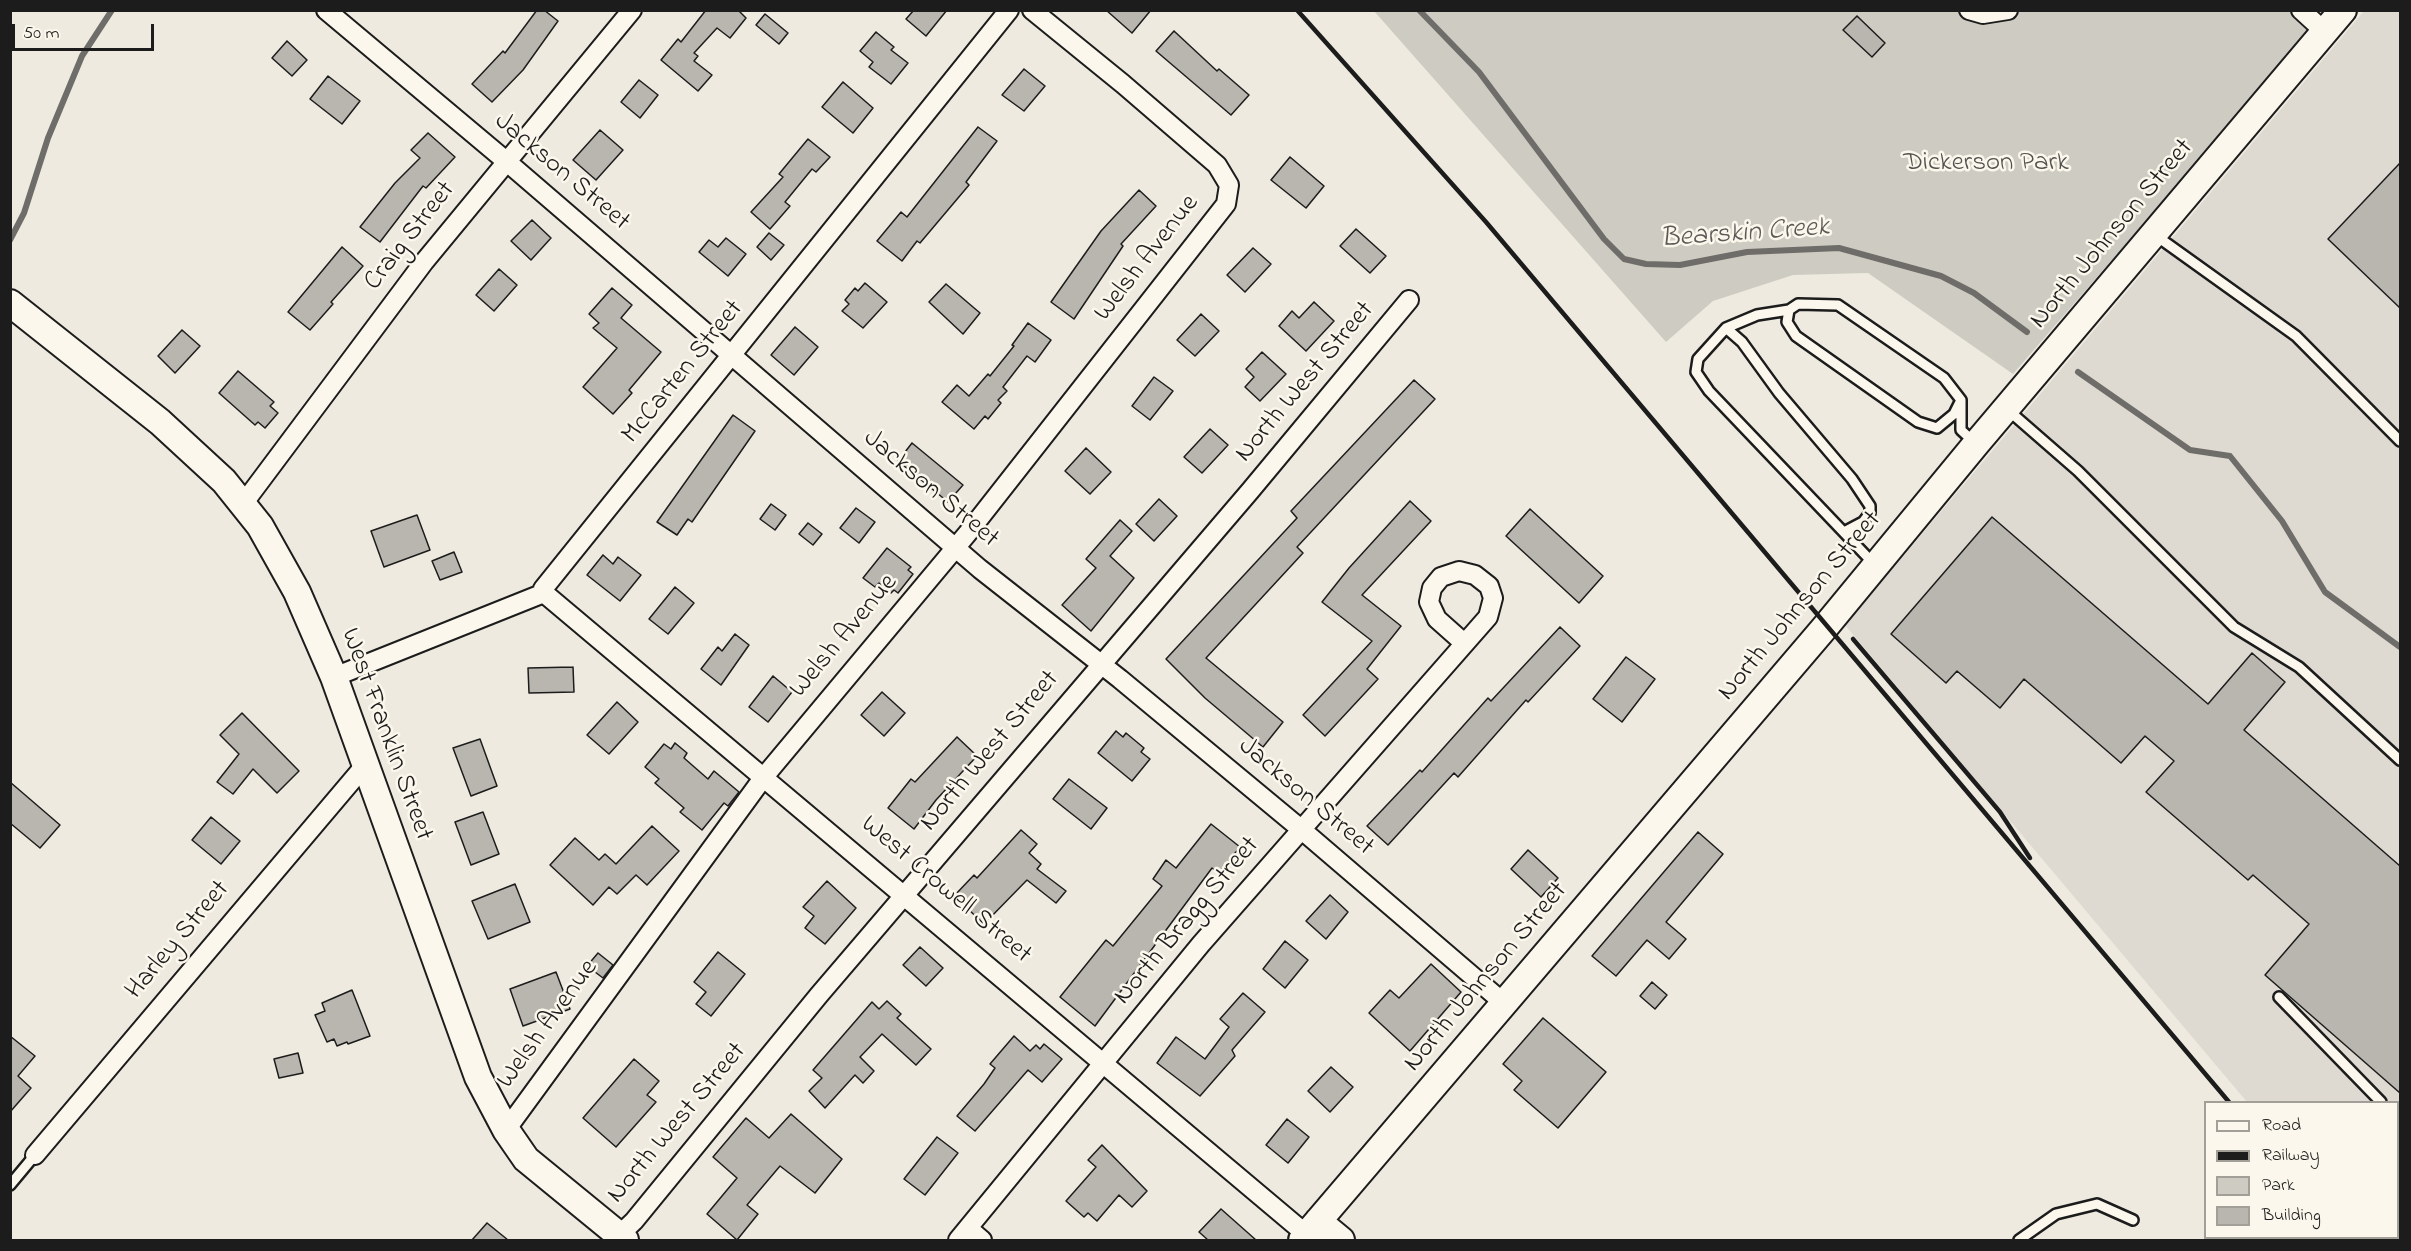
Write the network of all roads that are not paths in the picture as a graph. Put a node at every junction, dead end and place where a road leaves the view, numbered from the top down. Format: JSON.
{"nodes":[{"id":1,"x":326,"y":10,"type":"edge"},
{"id":2,"x":632,"y":10,"type":"edge"},
{"id":3,"x":1009,"y":10,"type":"edge"},
{"id":4,"x":1032,"y":10,"type":"edge"},
{"id":5,"x":1969,"y":10,"type":"edge"},
{"id":6,"x":2008,"y":10,"type":"edge"},
{"id":7,"x":2301,"y":10,"type":"edge"},
{"id":8,"x":2343,"y":10,"type":"edge"},
{"id":9,"x":2325,"y":32,"type":"junction"},
{"id":10,"x":506,"y":161,"type":"junction"},
{"id":11,"x":2153,"y":234,"type":"junction"},
{"id":12,"x":1409,"y":300,"type":"dead end"},
{"id":13,"x":10,"y":303,"type":"edge"},
{"id":14,"x":1789,"y":310,"type":"junction"},
{"id":15,"x":1726,"y":328,"type":"junction"},
{"id":16,"x":732,"y":356,"type":"junction"},
{"id":17,"x":1961,"y":400,"type":"junction"},
{"id":18,"x":2006,"y":408,"type":"junction"},
{"id":19,"x":2400,"y":441,"type":"edge"},
{"id":20,"x":1976,"y":444,"type":"junction"},
{"id":21,"x":243,"y":504,"type":"junction"},
{"id":22,"x":1844,"y":532,"type":"junction"},
{"id":23,"x":954,"y":547,"type":"junction"},
{"id":24,"x":1875,"y":566,"type":"junction"},
{"id":25,"x":544,"y":593,"type":"junction"},
{"id":26,"x":1464,"y":643,"type":"dead end"},
{"id":27,"x":1101,"y":664,"type":"junction"},
{"id":28,"x":334,"y":677,"type":"junction"},
{"id":29,"x":2400,"y":760,"type":"edge"},
{"id":30,"x":366,"y":764,"type":"junction"},
{"id":31,"x":763,"y":778,"type":"junction"},
{"id":32,"x":1302,"y":830,"type":"junction"},
{"id":33,"x":904,"y":896,"type":"junction"},
{"id":34,"x":2279,"y":997,"type":"dead end"},
{"id":35,"x":1505,"y":1004,"type":"junction"},
{"id":36,"x":1103,"y":1064,"type":"junction"},
{"id":37,"x":2380,"y":1101,"type":"edge"},
{"id":38,"x":506,"y":1130,"type":"junction"},
{"id":39,"x":35,"y":1155,"type":"joint"},
{"id":40,"x":10,"y":1185,"type":"edge"},
{"id":41,"x":2133,"y":1220,"type":"dead end"},
{"id":42,"x":1309,"y":1232,"type":"edge"},
{"id":43,"x":963,"y":1234,"type":"edge"},
{"id":44,"x":619,"y":1239,"type":"edge"},
{"id":45,"x":982,"y":1240,"type":"edge"},
{"id":46,"x":1341,"y":1240,"type":"edge"},
{"id":47,"x":2019,"y":1240,"type":"edge"}],
"edges":[{"from":1,"to":10,"type":"street","name":"Jackson Street"},
{"from":2,"to":10,"type":"street","name":"Craig Street"},
{"from":3,"to":16,"type":"street","name":"McCarten Street"},
{"from":4,"to":23,"type":"street","name":"Welsh Avenue"},
{"from":5,"to":6,"type":"street"},
{"from":7,"to":9,"type":"street"},
{"from":8,"to":9,"type":"main road","name":"North Johnson Street"},
{"from":9,"to":11,"type":"main road","name":"North Johnson Street"},
{"from":10,"to":16,"type":"street","name":"Jackson Street"},
{"from":10,"to":21,"type":"street","name":"Craig Street"},
{"from":11,"to":18,"type":"main road","name":"North Johnson Street"},
{"from":11,"to":19,"type":"lane"},
{"from":12,"to":27,"type":"street","name":"North West Street"},
{"from":13,"to":21,"type":"main road","name":"West Franklin Street"},
{"from":14,"to":15,"type":"lane"},
{"from":14,"to":17,"type":"lane"},
{"from":14,"to":17,"type":"lane"},
{"from":15,"to":22,"type":"lane"},
{"from":15,"to":22,"type":"lane"},
{"from":16,"to":23,"type":"street","name":"Jackson Street"},
{"from":16,"to":25,"type":"street","name":"McCarten Street"},
{"from":17,"to":20,"type":"lane"},
{"from":18,"to":20,"type":"main road","name":"North Johnson Street"},
{"from":18,"to":29,"type":"lane"},
{"from":20,"to":24,"type":"main road","name":"North Johnson Street"},
{"from":21,"to":28,"type":"main road","name":"West Franklin Street"},
{"from":22,"to":24,"type":"lane"},
{"from":23,"to":27,"type":"street","name":"Jackson Street"},
{"from":23,"to":31,"type":"street","name":"Welsh Avenue"},
{"from":24,"to":35,"type":"main road","name":"North Johnson Street"},
{"from":25,"to":28,"type":"street"},
{"from":25,"to":31,"type":"street","name":"West Crowell Street"},
{"from":26,"to":32,"type":"street","name":"North Bragg Street"},
{"from":27,"to":32,"type":"street","name":"Jackson Street"},
{"from":27,"to":33,"type":"street","name":"North West Street"},
{"from":28,"to":30,"type":"main road","name":"West Franklin Street"},
{"from":30,"to":38,"type":"main road","name":"West Franklin Street"},
{"from":30,"to":39,"type":"street","name":"Harley Street"},
{"from":31,"to":33,"type":"street","name":"West Crowell Street"},
{"from":31,"to":38,"type":"street","name":"Welsh Avenue"},
{"from":32,"to":35,"type":"street","name":"Jackson Street"},
{"from":32,"to":36,"type":"street","name":"North Bragg Street"},
{"from":33,"to":36,"type":"street","name":"West Crowell Street"},
{"from":33,"to":44,"type":"street","name":"North West Street"},
{"from":34,"to":37,"type":"lane"},
{"from":35,"to":42,"type":"main road","name":"North Johnson Street"},
{"from":36,"to":42,"type":"street","name":"West Crowell Street"},
{"from":36,"to":43,"type":"street","name":"North Bragg Street"},
{"from":38,"to":44,"type":"main road","name":"West Franklin Street"},
{"from":39,"to":40,"type":"lane"},
{"from":41,"to":47,"type":"lane"},
{"from":42,"to":46,"type":"main road","name":"West Crowell Street"},
{"from":43,"to":45,"type":"street"}]}
